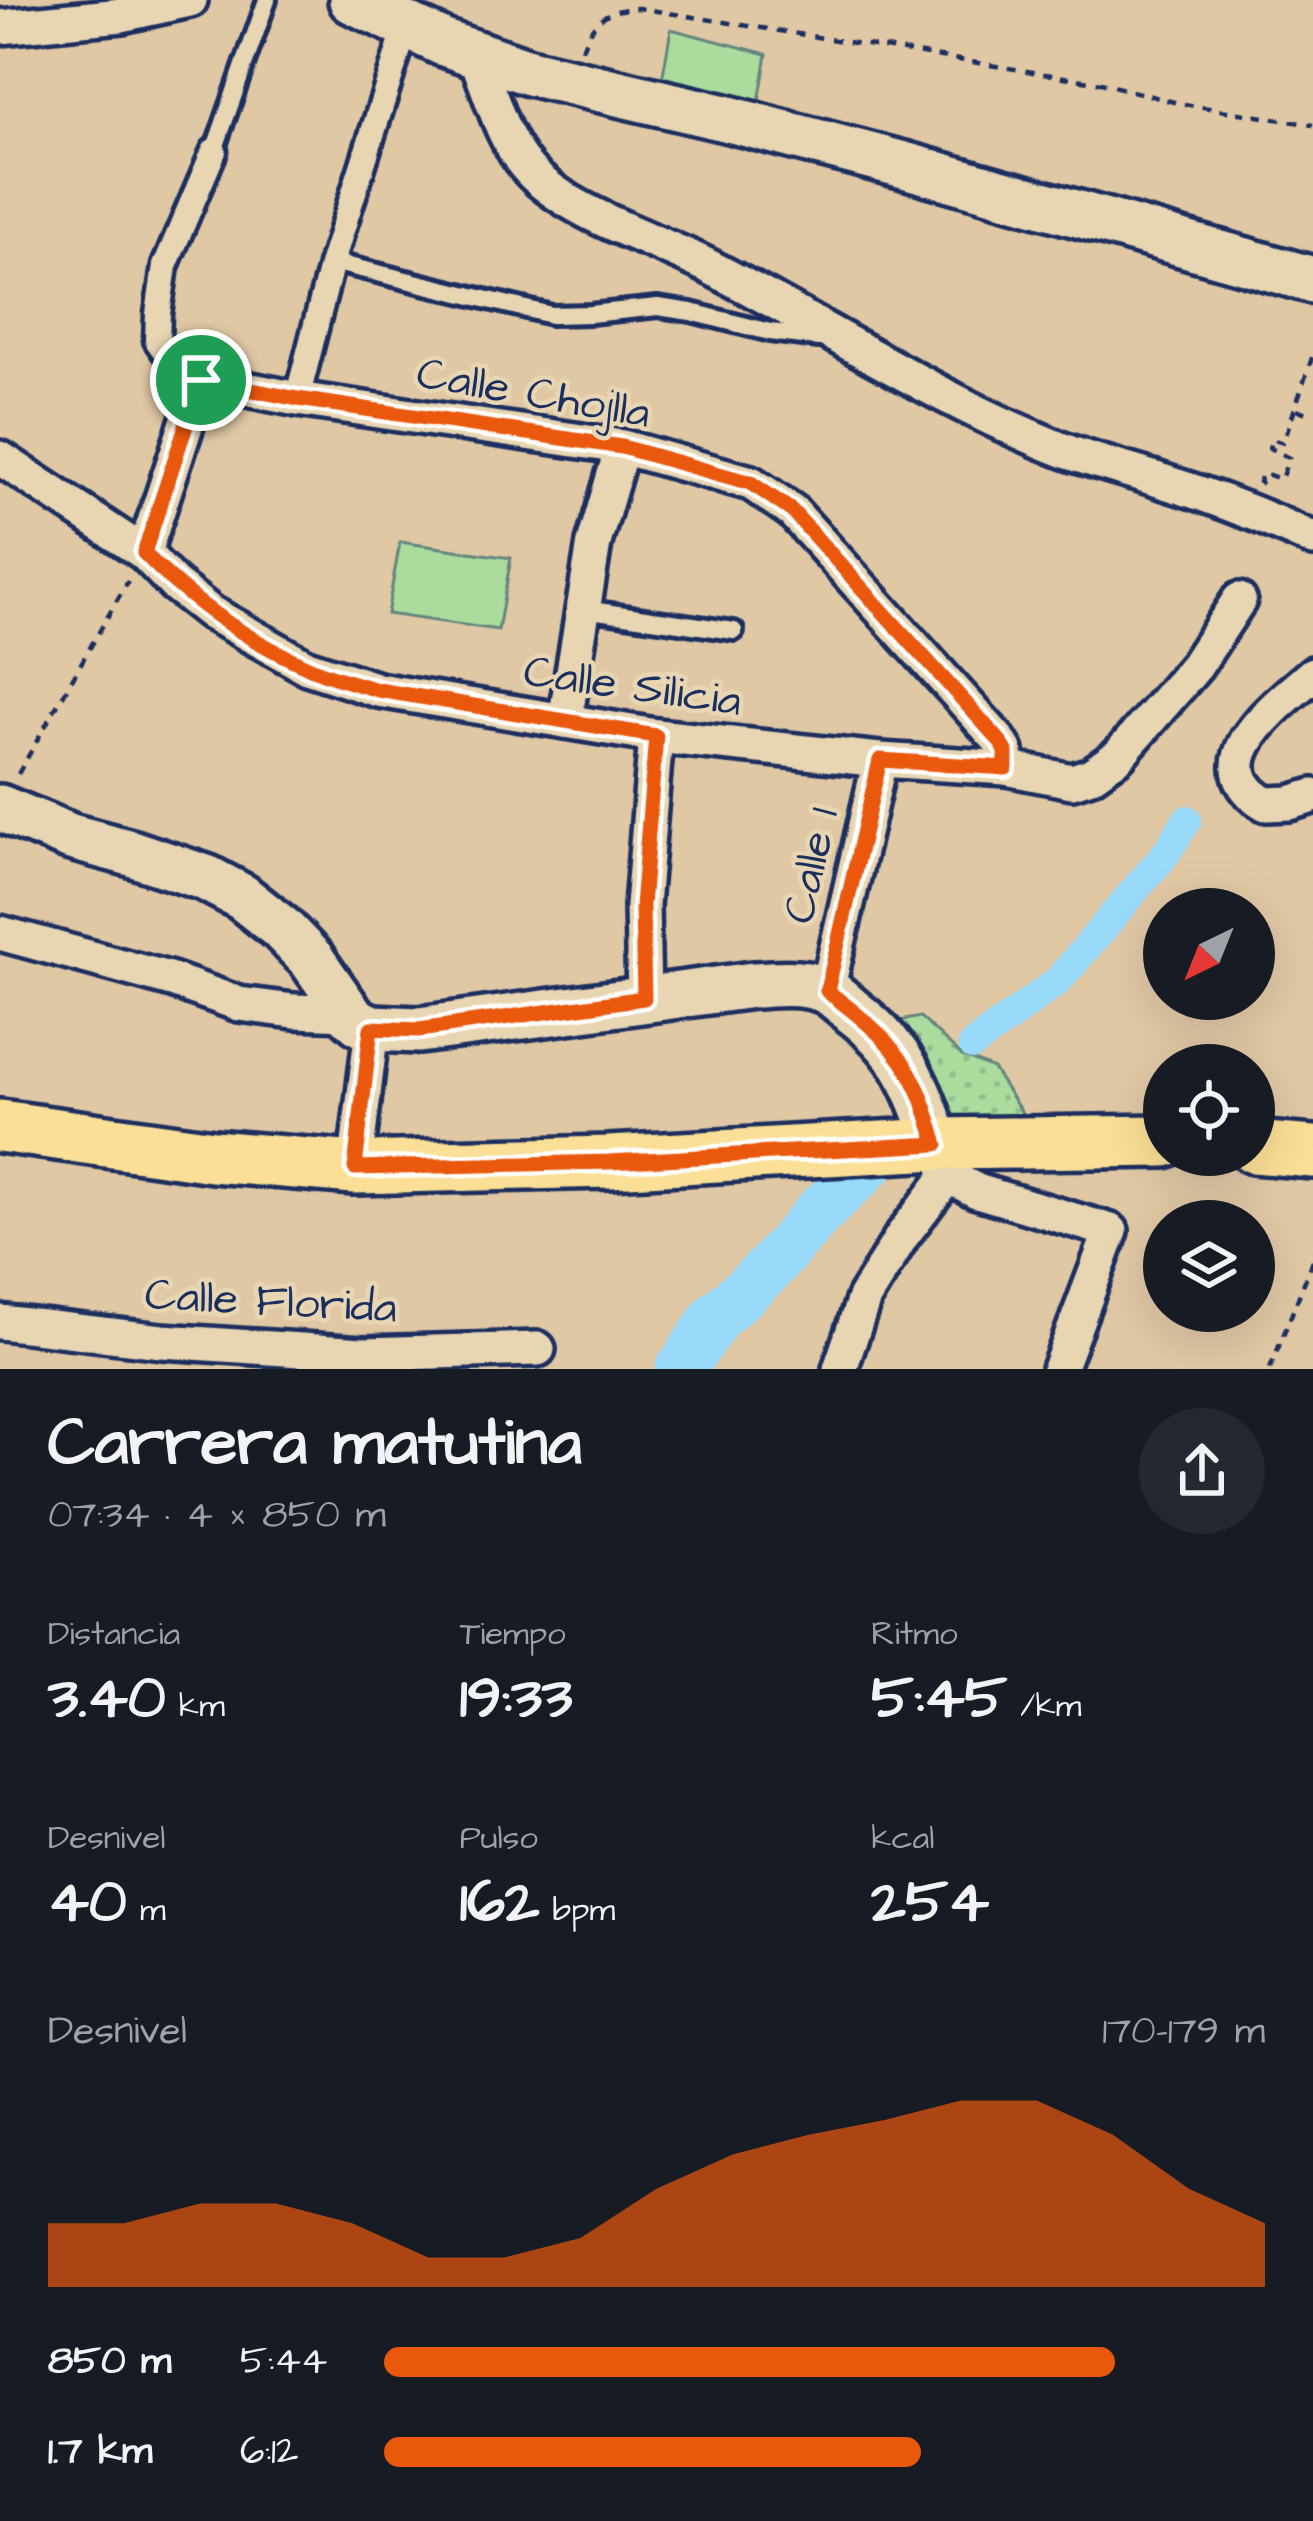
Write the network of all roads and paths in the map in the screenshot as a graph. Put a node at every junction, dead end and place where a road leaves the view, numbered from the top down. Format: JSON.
{"nodes":[{"id":1,"x":190,"y":0,"type":"edge"},
{"id":2,"x":267,"y":0,"type":"edge"},
{"id":3,"x":352,"y":0,"type":"edge"},
{"id":4,"x":406,"y":24,"type":"junction"},
{"id":5,"x":0,"y":27,"type":"edge"},
{"id":6,"x":475,"y":55,"type":"junction"},
{"id":7,"x":571,"y":81,"type":"junction"},
{"id":8,"x":1313,"y":125,"type":"edge"},
{"id":9,"x":214,"y":151,"type":"joint"},
{"id":10,"x":332,"y":262,"type":"junction"},
{"id":11,"x":1313,"y":280,"type":"edge"},
{"id":12,"x":844,"y":341,"type":"junction"},
{"id":13,"x":1313,"y":355,"type":"edge"},
{"id":14,"x":1311,"y":370,"type":"edge"},
{"id":15,"x":201,"y":380,"type":"junction"},
{"id":16,"x":298,"y":399,"type":"junction"},
{"id":17,"x":1297,"y":409,"type":"junction"},
{"id":18,"x":1313,"y":416,"type":"edge"},
{"id":19,"x":622,"y":447,"type":"junction"},
{"id":20,"x":0,"y":458,"type":"edge"},
{"id":21,"x":1274,"y":489,"type":"dead end"},
{"id":22,"x":1313,"y":539,"type":"edge"},
{"id":23,"x":144,"y":553,"type":"junction"},
{"id":24,"x":1239,"y":600,"type":"dead end"},
{"id":25,"x":584,"y":610,"type":"junction"},
{"id":26,"x":734,"y":632,"type":"dead end"},
{"id":27,"x":1313,"y":674,"type":"edge"},
{"id":28,"x":565,"y":721,"type":"junction"},
{"id":29,"x":656,"y":736,"type":"junction"},
{"id":30,"x":880,"y":760,"type":"junction"},
{"id":31,"x":1006,"y":768,"type":"junction"},
{"id":32,"x":1313,"y":796,"type":"edge"},
{"id":33,"x":6,"y":797,"type":"edge"},
{"id":34,"x":0,"y":932,"type":"edge"},
{"id":35,"x":827,"y":991,"type":"junction"},
{"id":36,"x":644,"y":998,"type":"junction"},
{"id":37,"x":360,"y":1021,"type":"junction"},
{"id":38,"x":0,"y":1126,"type":"edge"},
{"id":39,"x":1143,"y":1143,"type":"edge"},
{"id":40,"x":1275,"y":1149,"type":"edge"},
{"id":41,"x":1313,"y":1152,"type":"edge"},
{"id":42,"x":942,"y":1160,"type":"junction"},
{"id":43,"x":355,"y":1168,"type":"junction"},
{"id":44,"x":1313,"y":1259,"type":"edge"},
{"id":45,"x":0,"y":1322,"type":"edge"},
{"id":46,"x":538,"y":1349,"type":"dead end"},
{"id":47,"x":840,"y":1369,"type":"edge"},
{"id":48,"x":1059,"y":1369,"type":"edge"},
{"id":49,"x":1270,"y":1369,"type":"edge"}],
"edges":[{"from":1,"to":5,"type":"street"},
{"from":2,"to":9,"type":"lane"},
{"from":3,"to":4,"type":"main road"},
{"from":4,"to":6,"type":"main road"},
{"from":4,"to":10,"type":"street"},
{"from":6,"to":7,"type":"main road"},
{"from":6,"to":12,"type":"street"},
{"from":7,"to":8,"type":"path"},
{"from":7,"to":11,"type":"main road"},
{"from":9,"to":15,"type":"street"},
{"from":10,"to":12,"type":"lane"},
{"from":10,"to":16,"type":"street"},
{"from":12,"to":22,"type":"street"},
{"from":13,"to":14,"type":"path"},
{"from":14,"to":17,"type":"path"},
{"from":15,"to":16,"type":"street","name":"Calle Chojlla"},
{"from":15,"to":23,"type":"street"},
{"from":16,"to":19,"type":"street","name":"Calle Chojlla"},
{"from":17,"to":18,"type":"path"},
{"from":17,"to":21,"type":"path"},
{"from":19,"to":25,"type":"street"},
{"from":19,"to":31,"type":"street","name":"Calle Chojlla"},
{"from":20,"to":23,"type":"street","name":"Calle Silicia"},
{"from":23,"to":28,"type":"street","name":"Calle Silicia"},
{"from":23,"to":33,"type":"path"},
{"from":24,"to":31,"type":"street","name":"Calle Silicia"},
{"from":25,"to":26,"type":"lane"},
{"from":25,"to":28,"type":"street"},
{"from":27,"to":32,"type":"street"},
{"from":28,"to":29,"type":"street","name":"Calle Silicia"},
{"from":29,"to":30,"type":"street","name":"Calle Silicia"},
{"from":29,"to":36,"type":"street"},
{"from":30,"to":31,"type":"street","name":"Calle Silicia"},
{"from":30,"to":35,"type":"street","name":"Calle 1"},
{"from":33,"to":37,"type":"main road"},
{"from":34,"to":37,"type":"street"},
{"from":35,"to":36,"type":"main road"},
{"from":35,"to":42,"type":"main road"},
{"from":36,"to":37,"type":"main road"},
{"from":37,"to":43,"type":"street"},
{"from":38,"to":43,"type":"main road"},
{"from":39,"to":42,"type":"main road"},
{"from":40,"to":41,"type":"main road"},
{"from":42,"to":43,"type":"main road"},
{"from":42,"to":47,"type":"street"},
{"from":42,"to":48,"type":"street"},
{"from":44,"to":49,"type":"path"},
{"from":45,"to":46,"type":"street","name":"Calle Florida"}]}
